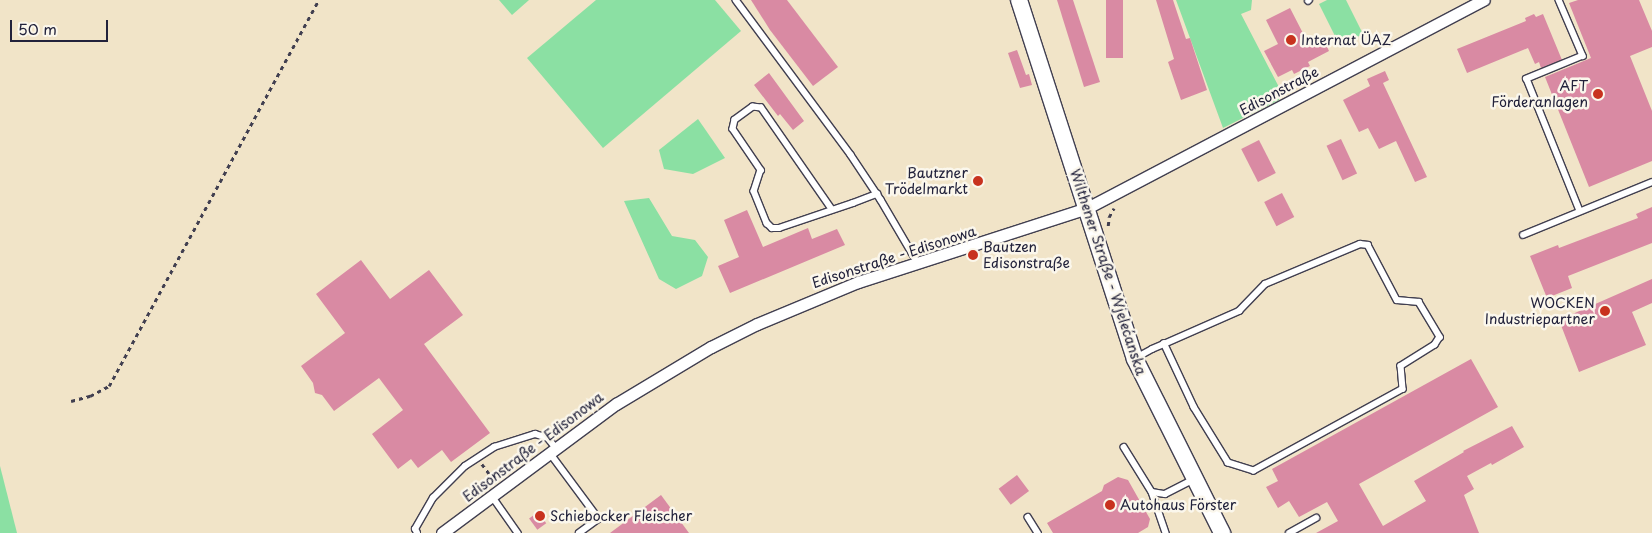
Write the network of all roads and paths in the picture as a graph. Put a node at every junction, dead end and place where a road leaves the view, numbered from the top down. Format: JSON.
{"nodes":[{"id":1,"x":318,"y":0,"type":"edge"},
{"id":2,"x":736,"y":0,"type":"edge"},
{"id":3,"x":1019,"y":0,"type":"edge"},
{"id":4,"x":1484,"y":0,"type":"edge"},
{"id":5,"x":1559,"y":0,"type":"edge"},
{"id":6,"x":1652,"y":182,"type":"edge"},
{"id":7,"x":877,"y":194,"type":"junction"},
{"id":8,"x":1120,"y":202,"type":"dead end"},
{"id":9,"x":1087,"y":208,"type":"junction"},
{"id":10,"x":832,"y":210,"type":"junction"},
{"id":11,"x":1580,"y":211,"type":"junction"},
{"id":12,"x":1107,"y":232,"type":"dead end"},
{"id":13,"x":1523,"y":234,"type":"dead end"},
{"id":14,"x":918,"y":263,"type":"junction"},
{"id":15,"x":1164,"y":344,"type":"junction"},
{"id":16,"x":1135,"y":359,"type":"junction"},
{"id":17,"x":71,"y":401,"type":"dead end"},
{"id":18,"x":1124,"y":447,"type":"dead end"},
{"id":19,"x":553,"y":450,"type":"junction"},
{"id":20,"x":477,"y":458,"type":"junction"},
{"id":21,"x":1196,"y":478,"type":"junction"},
{"id":22,"x":1152,"y":492,"type":"junction"},
{"id":23,"x":496,"y":493,"type":"junction"},
{"id":24,"x":1028,"y":517,"type":"dead end"},
{"id":25,"x":1316,"y":518,"type":"dead end"},
{"id":26,"x":417,"y":533,"type":"edge"},
{"id":27,"x":442,"y":533,"type":"edge"},
{"id":28,"x":518,"y":533,"type":"edge"},
{"id":29,"x":580,"y":533,"type":"edge"},
{"id":30,"x":1038,"y":533,"type":"edge"},
{"id":31,"x":1166,"y":533,"type":"edge"},
{"id":32,"x":1222,"y":533,"type":"edge"},
{"id":33,"x":1289,"y":533,"type":"edge"}],
"edges":[{"from":1,"to":17,"type":"path"},
{"from":2,"to":7,"type":"lane"},
{"from":3,"to":9,"type":"main road","name":"Wilthener Straße - Wjelećanska"},
{"from":4,"to":9,"type":"street","name":"Edisonstraße"},
{"from":5,"to":11,"type":"lane"},
{"from":6,"to":11,"type":"lane"},
{"from":7,"to":10,"type":"lane"},
{"from":7,"to":14,"type":"lane"},
{"from":8,"to":12,"type":"path"},
{"from":9,"to":14,"type":"street","name":"Edisonstraße - Edisonowa"},
{"from":9,"to":16,"type":"main road","name":"Wilthener Straße - Wjelećanska"},
{"from":10,"to":10,"type":"lane"},
{"from":11,"to":13,"type":"lane"},
{"from":14,"to":19,"type":"street","name":"Edisonstraße - Edisonowa"},
{"from":15,"to":15,"type":"lane"},
{"from":15,"to":16,"type":"lane"},
{"from":16,"to":21,"type":"main road","name":"Wilthener Straße - Wjelećanska"},
{"from":18,"to":22,"type":"lane"},
{"from":19,"to":20,"type":"lane"},
{"from":19,"to":23,"type":"street","name":"Edisonstraße - Edisonowa"},
{"from":19,"to":29,"type":"lane"},
{"from":20,"to":23,"type":"path"},
{"from":20,"to":26,"type":"lane"},
{"from":21,"to":22,"type":"lane"},
{"from":21,"to":32,"type":"main road","name":"Wilthener Straße - Wjelećanska"},
{"from":22,"to":31,"type":"lane"},
{"from":23,"to":27,"type":"street","name":"Edisonstraße - Edisonowa"},
{"from":23,"to":28,"type":"lane"},
{"from":24,"to":30,"type":"lane"},
{"from":25,"to":33,"type":"lane"}]}
